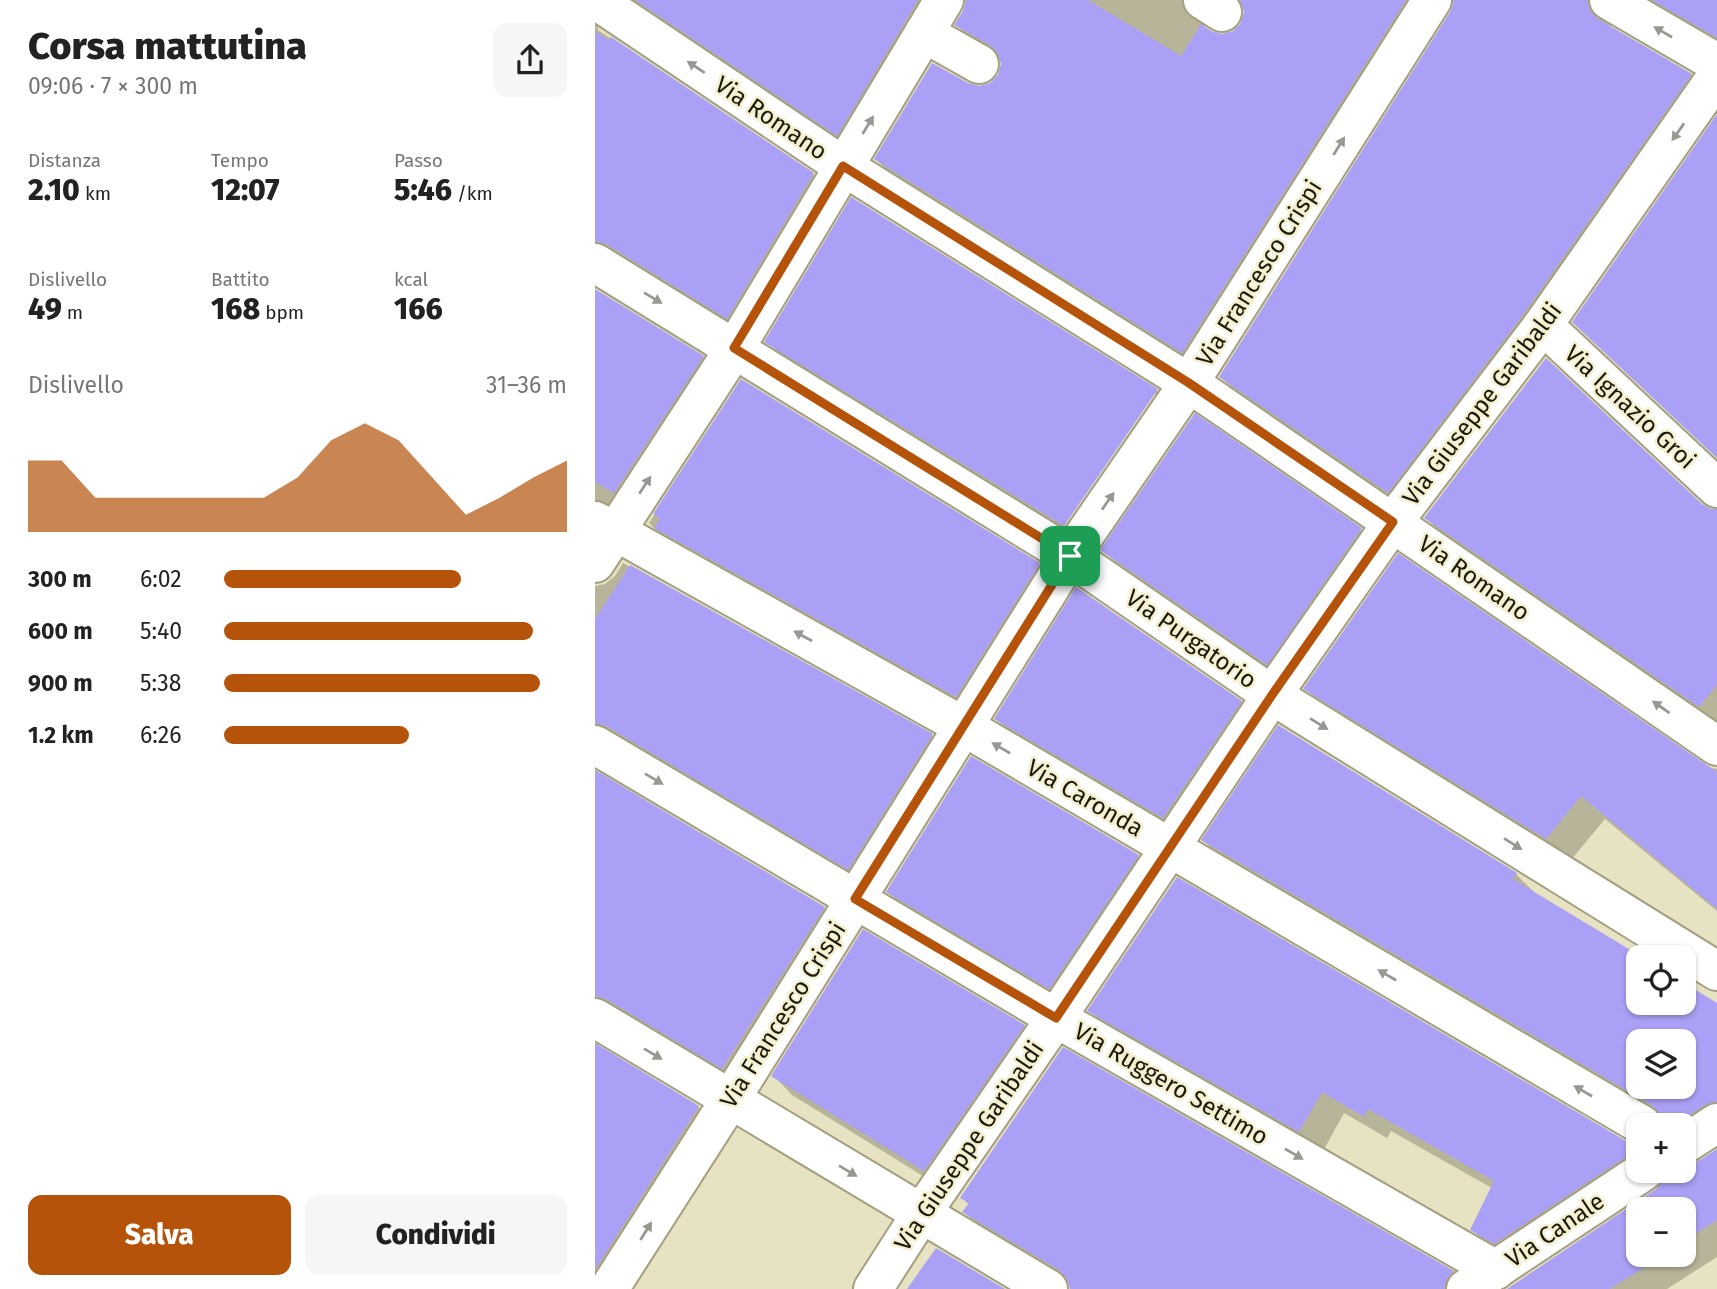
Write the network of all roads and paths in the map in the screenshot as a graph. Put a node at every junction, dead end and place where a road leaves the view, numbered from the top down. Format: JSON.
{"nodes":[{"id":1,"x":944,"y":0,"type":"edge"},
{"id":2,"x":1432,"y":0,"type":"edge"},
{"id":3,"x":1609,"y":0,"type":"edge"},
{"id":4,"x":597,"y":2,"type":"edge"},
{"id":5,"x":924,"y":33,"type":"junction"},
{"id":6,"x":1717,"y":63,"type":"edge"},
{"id":7,"x":979,"y":64,"type":"dead end"},
{"id":8,"x":1717,"y":76,"type":"edge"},
{"id":9,"x":843,"y":166,"type":"junction"},
{"id":10,"x":595,"y":263,"type":"edge"},
{"id":11,"x":1543,"y":325,"type":"junction"},
{"id":12,"x":734,"y":348,"type":"junction"},
{"id":13,"x":1189,"y":383,"type":"junction"},
{"id":14,"x":1717,"y":488,"type":"edge"},
{"id":15,"x":1393,"y":522,"type":"junction"},
{"id":16,"x":605,"y":526,"type":"edge"},
{"id":17,"x":1070,"y":556,"type":"junction"},
{"id":18,"x":595,"y":563,"type":"edge"},
{"id":19,"x":1272,"y":695,"type":"junction"},
{"id":20,"x":963,"y":726,"type":"junction"},
{"id":21,"x":595,"y":744,"type":"edge"},
{"id":22,"x":1717,"y":746,"type":"edge"},
{"id":23,"x":1169,"y":847,"type":"junction"},
{"id":24,"x":855,"y":899,"type":"junction"},
{"id":25,"x":1717,"y":971,"type":"edge"},
{"id":26,"x":595,"y":1018,"type":"edge"},
{"id":27,"x":1056,"y":1018,"type":"junction"},
{"id":28,"x":730,"y":1100,"type":"junction"},
{"id":29,"x":1626,"y":1116,"type":"edge"},
{"id":30,"x":1717,"y":1123,"type":"edge"},
{"id":31,"x":1696,"y":1136,"type":"edge"},
{"id":32,"x":1626,"y":1183,"type":"edge"},
{"id":33,"x":921,"y":1214,"type":"junction"},
{"id":34,"x":1481,"y":1279,"type":"edge"},
{"id":35,"x":609,"y":1289,"type":"edge"},
{"id":36,"x":873,"y":1289,"type":"edge"},
{"id":37,"x":1048,"y":1289,"type":"edge"}],
"edges":[{"from":1,"to":5,"type":"street"},
{"from":13,"to":2,"type":"street","name":"Via Francesco Crispi","one_way":true},
{"from":6,"to":3,"type":"street","one_way":true},
{"from":9,"to":4,"type":"street","name":"Via Romano","one_way":true},
{"from":5,"to":7,"type":"street"},
{"from":9,"to":5,"type":"street","one_way":true},
{"from":8,"to":11,"type":"street","name":"Via Giuseppe Garibaldi","one_way":true},
{"from":9,"to":12,"type":"street"},
{"from":9,"to":13,"type":"street","name":"Via Romano"},
{"from":10,"to":12,"type":"street","name":"Via Purgatorio","one_way":true},
{"from":11,"to":14,"type":"street","name":"Via Ignazio Groi"},
{"from":11,"to":15,"type":"street","name":"Via Giuseppe Garibaldi"},
{"from":16,"to":12,"type":"street","one_way":true},
{"from":12,"to":17,"type":"street","name":"Via Purgatorio"},
{"from":13,"to":15,"type":"street","name":"Via Romano"},
{"from":17,"to":13,"type":"street","name":"Via Francesco Crispi","one_way":true},
{"from":15,"to":19,"type":"street","name":"Via Giuseppe Garibaldi"},
{"from":22,"to":15,"type":"street","name":"Via Romano","one_way":true},
{"from":16,"to":18,"type":"street"},
{"from":20,"to":16,"type":"street","name":"Via Caronda","one_way":true},
{"from":17,"to":19,"type":"street","name":"Via Purgatorio"},
{"from":17,"to":20,"type":"street","name":"Via Francesco Crispi"},
{"from":19,"to":23,"type":"street","name":"Via Giuseppe Garibaldi"},
{"from":19,"to":25,"type":"street","name":"Via Purgatorio","one_way":true},
{"from":23,"to":20,"type":"street","name":"Via Caronda","one_way":true},
{"from":20,"to":24,"type":"street","name":"Via Francesco Crispi"},
{"from":21,"to":24,"type":"street","name":"Via Ruggero Settimo","one_way":true},
{"from":23,"to":27,"type":"street","name":"Via Giuseppe Garibaldi"},
{"from":29,"to":23,"type":"street","name":"Via Caronda","one_way":true},
{"from":24,"to":27,"type":"street","name":"Via Ruggero Settimo"},
{"from":24,"to":28,"type":"street","name":"Via Francesco Crispi"},
{"from":26,"to":28,"type":"street","one_way":true},
{"from":27,"to":33,"type":"street","name":"Via Giuseppe Garibaldi"},
{"from":27,"to":34,"type":"street","name":"Via Ruggero Settimo","one_way":true},
{"from":28,"to":33,"type":"street","one_way":true},
{"from":35,"to":28,"type":"street","name":"Via Francesco Crispi","one_way":true},
{"from":30,"to":31,"type":"street"},
{"from":32,"to":34,"type":"street","name":"Via Canale"},
{"from":33,"to":36,"type":"street","name":"Via Giuseppe Garibaldi"},
{"from":33,"to":37,"type":"street"}]}
